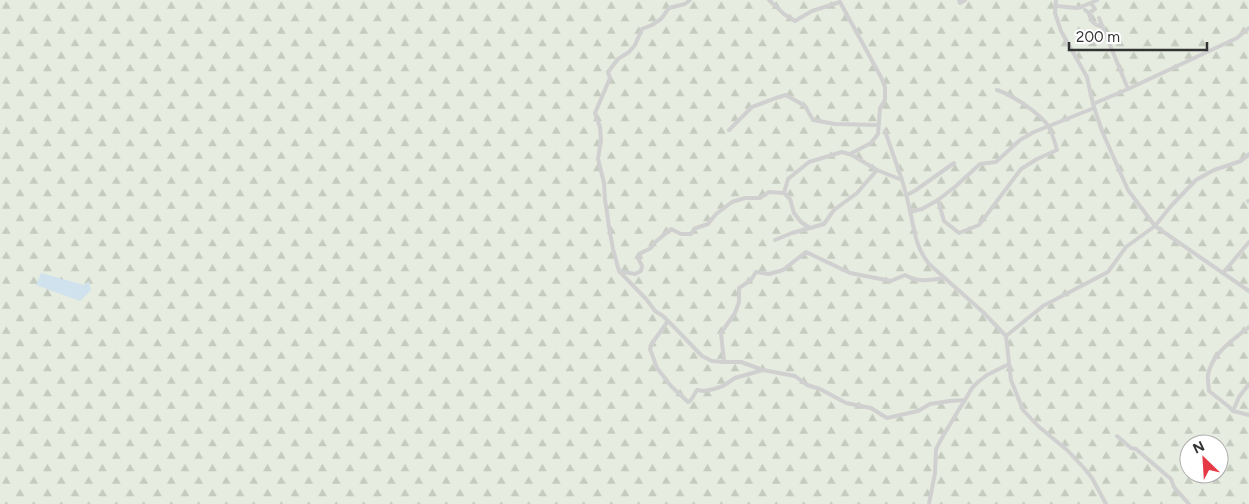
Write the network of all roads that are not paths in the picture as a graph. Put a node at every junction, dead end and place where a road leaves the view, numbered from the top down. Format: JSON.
{"nodes":[{"id":1,"x":690,"y":0,"type":"edge"},
{"id":2,"x":769,"y":0,"type":"edge"},
{"id":3,"x":959,"y":0,"type":"edge"},
{"id":4,"x":965,"y":0,"type":"edge"},
{"id":5,"x":1056,"y":0,"type":"edge"},
{"id":6,"x":1098,"y":0,"type":"edge"},
{"id":7,"x":1091,"y":3,"type":"junction"},
{"id":8,"x":1056,"y":6,"type":"junction"},
{"id":9,"x":1099,"y":18,"type":"dead end"},
{"id":10,"x":1103,"y":27,"type":"junction"},
{"id":11,"x":1249,"y":28,"type":"edge"},
{"id":12,"x":1128,"y":89,"type":"junction"},
{"id":13,"x":997,"y":90,"type":"dead end"},
{"id":14,"x":1093,"y":106,"type":"junction"},
{"id":15,"x":878,"y":125,"type":"junction"},
{"id":16,"x":1048,"y":127,"type":"junction"},
{"id":17,"x":729,"y":130,"type":"dead end"},
{"id":18,"x":885,"y":131,"type":"dead end"},
{"id":19,"x":850,"y":154,"type":"junction"},
{"id":20,"x":1249,"y":154,"type":"edge"},
{"id":21,"x":954,"y":163,"type":"dead end"},
{"id":22,"x":877,"y":170,"type":"junction"},
{"id":23,"x":902,"y":180,"type":"junction"},
{"id":24,"x":784,"y":193,"type":"junction"},
{"id":25,"x":906,"y":194,"type":"junction"},
{"id":26,"x":938,"y":200,"type":"junction"},
{"id":27,"x":910,"y":212,"type":"junction"},
{"id":28,"x":1155,"y":226,"type":"junction"},
{"id":29,"x":810,"y":228,"type":"junction"},
{"id":30,"x":775,"y":240,"type":"dead end"},
{"id":31,"x":1249,"y":242,"type":"edge"},
{"id":32,"x":619,"y":271,"type":"junction"},
{"id":33,"x":1222,"y":273,"type":"junction"},
{"id":34,"x":945,"y":278,"type":"junction"},
{"id":35,"x":1249,"y":291,"type":"edge"},
{"id":36,"x":668,"y":321,"type":"junction"},
{"id":37,"x":1249,"y":327,"type":"edge"},
{"id":38,"x":1006,"y":336,"type":"junction"},
{"id":39,"x":724,"y":362,"type":"junction"},
{"id":40,"x":1009,"y":364,"type":"junction"},
{"id":41,"x":764,"y":370,"type":"junction"},
{"id":42,"x":1249,"y":384,"type":"edge"},
{"id":43,"x":966,"y":400,"type":"junction"},
{"id":44,"x":1232,"y":411,"type":"junction"},
{"id":45,"x":1249,"y":415,"type":"edge"},
{"id":46,"x":1117,"y":436,"type":"dead end"},
{"id":47,"x":928,"y":504,"type":"edge"},
{"id":48,"x":1106,"y":504,"type":"edge"},
{"id":49,"x":1190,"y":504,"type":"edge"}],
"edges":[{"from":1,"to":32,"type":"street"},
{"from":2,"to":15,"type":"street"},
{"from":3,"to":4,"type":"street"},
{"from":5,"to":8,"type":"street"},
{"from":6,"to":7,"type":"street"},
{"from":7,"to":8,"type":"street"},
{"from":7,"to":10,"type":"street"},
{"from":8,"to":14,"type":"street"},
{"from":9,"to":10,"type":"street"},
{"from":10,"to":12,"type":"street"},
{"from":11,"to":12,"type":"street"},
{"from":12,"to":14,"type":"street"},
{"from":13,"to":16,"type":"street"},
{"from":14,"to":16,"type":"street"},
{"from":14,"to":28,"type":"street"},
{"from":15,"to":17,"type":"street"},
{"from":15,"to":19,"type":"street"},
{"from":16,"to":26,"type":"street"},
{"from":16,"to":26,"type":"street"},
{"from":18,"to":23,"type":"street"},
{"from":19,"to":22,"type":"street"},
{"from":19,"to":24,"type":"street"},
{"from":20,"to":28,"type":"street"},
{"from":21,"to":25,"type":"street"},
{"from":22,"to":23,"type":"street"},
{"from":22,"to":29,"type":"street"},
{"from":23,"to":25,"type":"street"},
{"from":24,"to":29,"type":"street"},
{"from":24,"to":32,"type":"street"},
{"from":25,"to":27,"type":"street"},
{"from":26,"to":27,"type":"street"},
{"from":27,"to":34,"type":"street"},
{"from":28,"to":33,"type":"street"},
{"from":28,"to":38,"type":"street"},
{"from":29,"to":30,"type":"street"},
{"from":31,"to":33,"type":"street"},
{"from":32,"to":36,"type":"street"},
{"from":33,"to":35,"type":"street"},
{"from":34,"to":38,"type":"street"},
{"from":34,"to":39,"type":"street"},
{"from":36,"to":39,"type":"street"},
{"from":36,"to":41,"type":"street"},
{"from":37,"to":44,"type":"street"},
{"from":38,"to":40,"type":"street"},
{"from":39,"to":41,"type":"street"},
{"from":40,"to":43,"type":"street"},
{"from":40,"to":48,"type":"street"},
{"from":41,"to":43,"type":"street"},
{"from":42,"to":44,"type":"street"},
{"from":43,"to":47,"type":"street"},
{"from":44,"to":45,"type":"street"},
{"from":46,"to":49,"type":"street"}]}
